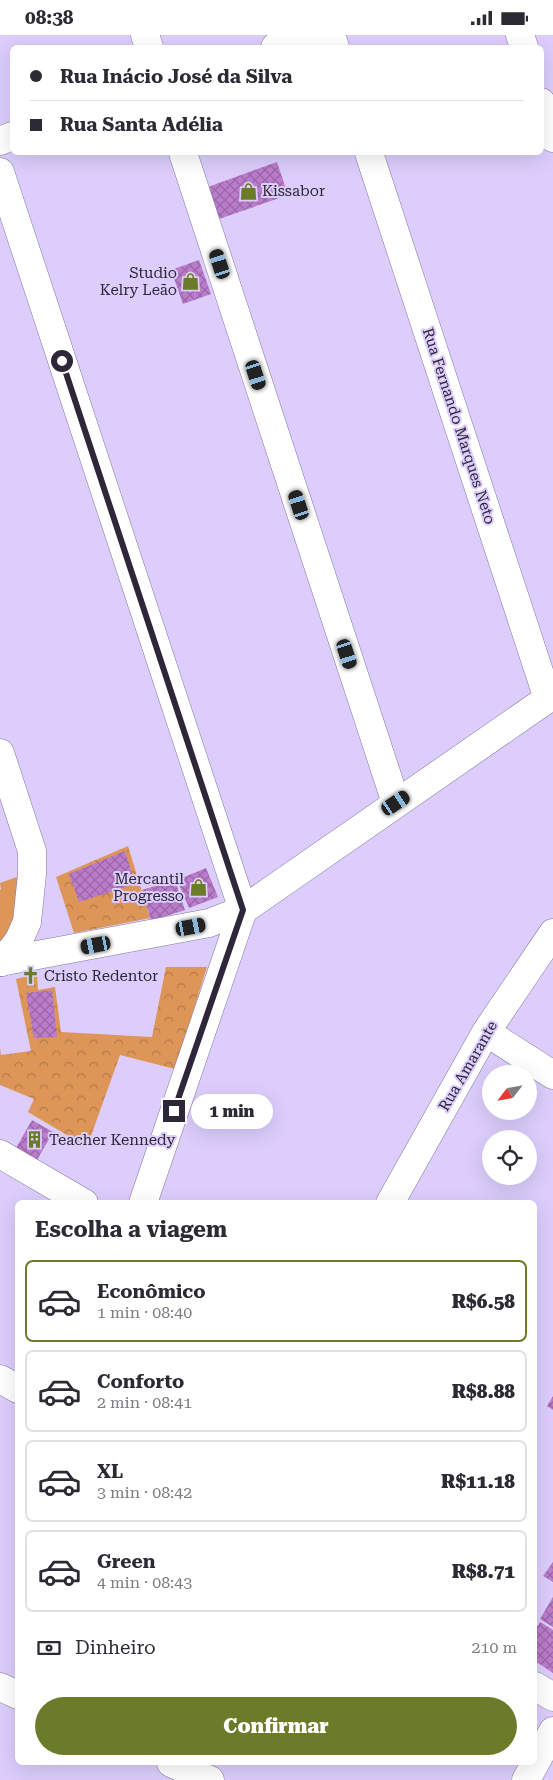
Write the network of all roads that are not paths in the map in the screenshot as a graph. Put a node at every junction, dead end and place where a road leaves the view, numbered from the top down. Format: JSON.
{"nodes":[{"id":1,"x":312,"y":35,"type":"edge"},
{"id":2,"x":281,"y":45,"type":"edge"},
{"id":3,"x":544,"y":111,"type":"edge"},
{"id":4,"x":553,"y":138,"type":"edge"},
{"id":5,"x":184,"y":155,"type":"edge"},
{"id":6,"x":371,"y":155,"type":"edge"},
{"id":7,"x":0,"y":172,"type":"edge"},
{"id":8,"x":551,"y":697,"type":"edge"},
{"id":9,"x":0,"y":753,"type":"edge"},
{"id":10,"x":396,"y":803,"type":"junction"},
{"id":11,"x":243,"y":910,"type":"junction"},
{"id":12,"x":553,"y":933,"type":"edge"},
{"id":13,"x":1,"y":962,"type":"edge"},
{"id":14,"x":486,"y":1032,"type":"junction"},
{"id":15,"x":553,"y":1075,"type":"edge"},
{"id":16,"x":0,"y":1154,"type":"edge"},
{"id":17,"x":79,"y":1200,"type":"edge"},
{"id":18,"x":144,"y":1200,"type":"edge"},
{"id":19,"x":392,"y":1200,"type":"edge"},
{"id":20,"x":0,"y":1379,"type":"edge"},
{"id":21,"x":15,"y":1387,"type":"edge"},
{"id":22,"x":537,"y":1687,"type":"edge"},
{"id":23,"x":553,"y":1697,"type":"edge"},
{"id":24,"x":553,"y":1731,"type":"edge"},
{"id":25,"x":537,"y":1760,"type":"edge"},
{"id":26,"x":171,"y":1765,"type":"edge"},
{"id":27,"x":176,"y":1765,"type":"edge"},
{"id":28,"x":534,"y":1765,"type":"edge"},
{"id":29,"x":167,"y":1780,"type":"edge"},
{"id":30,"x":210,"y":1780,"type":"edge"},
{"id":31,"x":526,"y":1780,"type":"edge"}],
"edges":[{"from":1,"to":2,"type":"street"},
{"from":3,"to":4,"type":"street"},
{"from":5,"to":10,"type":"street"},
{"from":6,"to":8,"type":"street","name":"Rua Fernando Marques Neto"},
{"from":7,"to":11,"type":"street"},
{"from":8,"to":10,"type":"street"},
{"from":9,"to":13,"type":"street"},
{"from":10,"to":11,"type":"street"},
{"from":11,"to":13,"type":"street"},
{"from":11,"to":18,"type":"street"},
{"from":12,"to":14,"type":"street","name":"Rua Amarante"},
{"from":14,"to":15,"type":"street"},
{"from":14,"to":19,"type":"street","name":"Rua Amarante"},
{"from":16,"to":17,"type":"street"},
{"from":20,"to":21,"type":"street"},
{"from":22,"to":23,"type":"street"},
{"from":24,"to":25,"type":"street"},
{"from":26,"to":29,"type":"street"},
{"from":27,"to":30,"type":"street"},
{"from":28,"to":31,"type":"street"}]}
